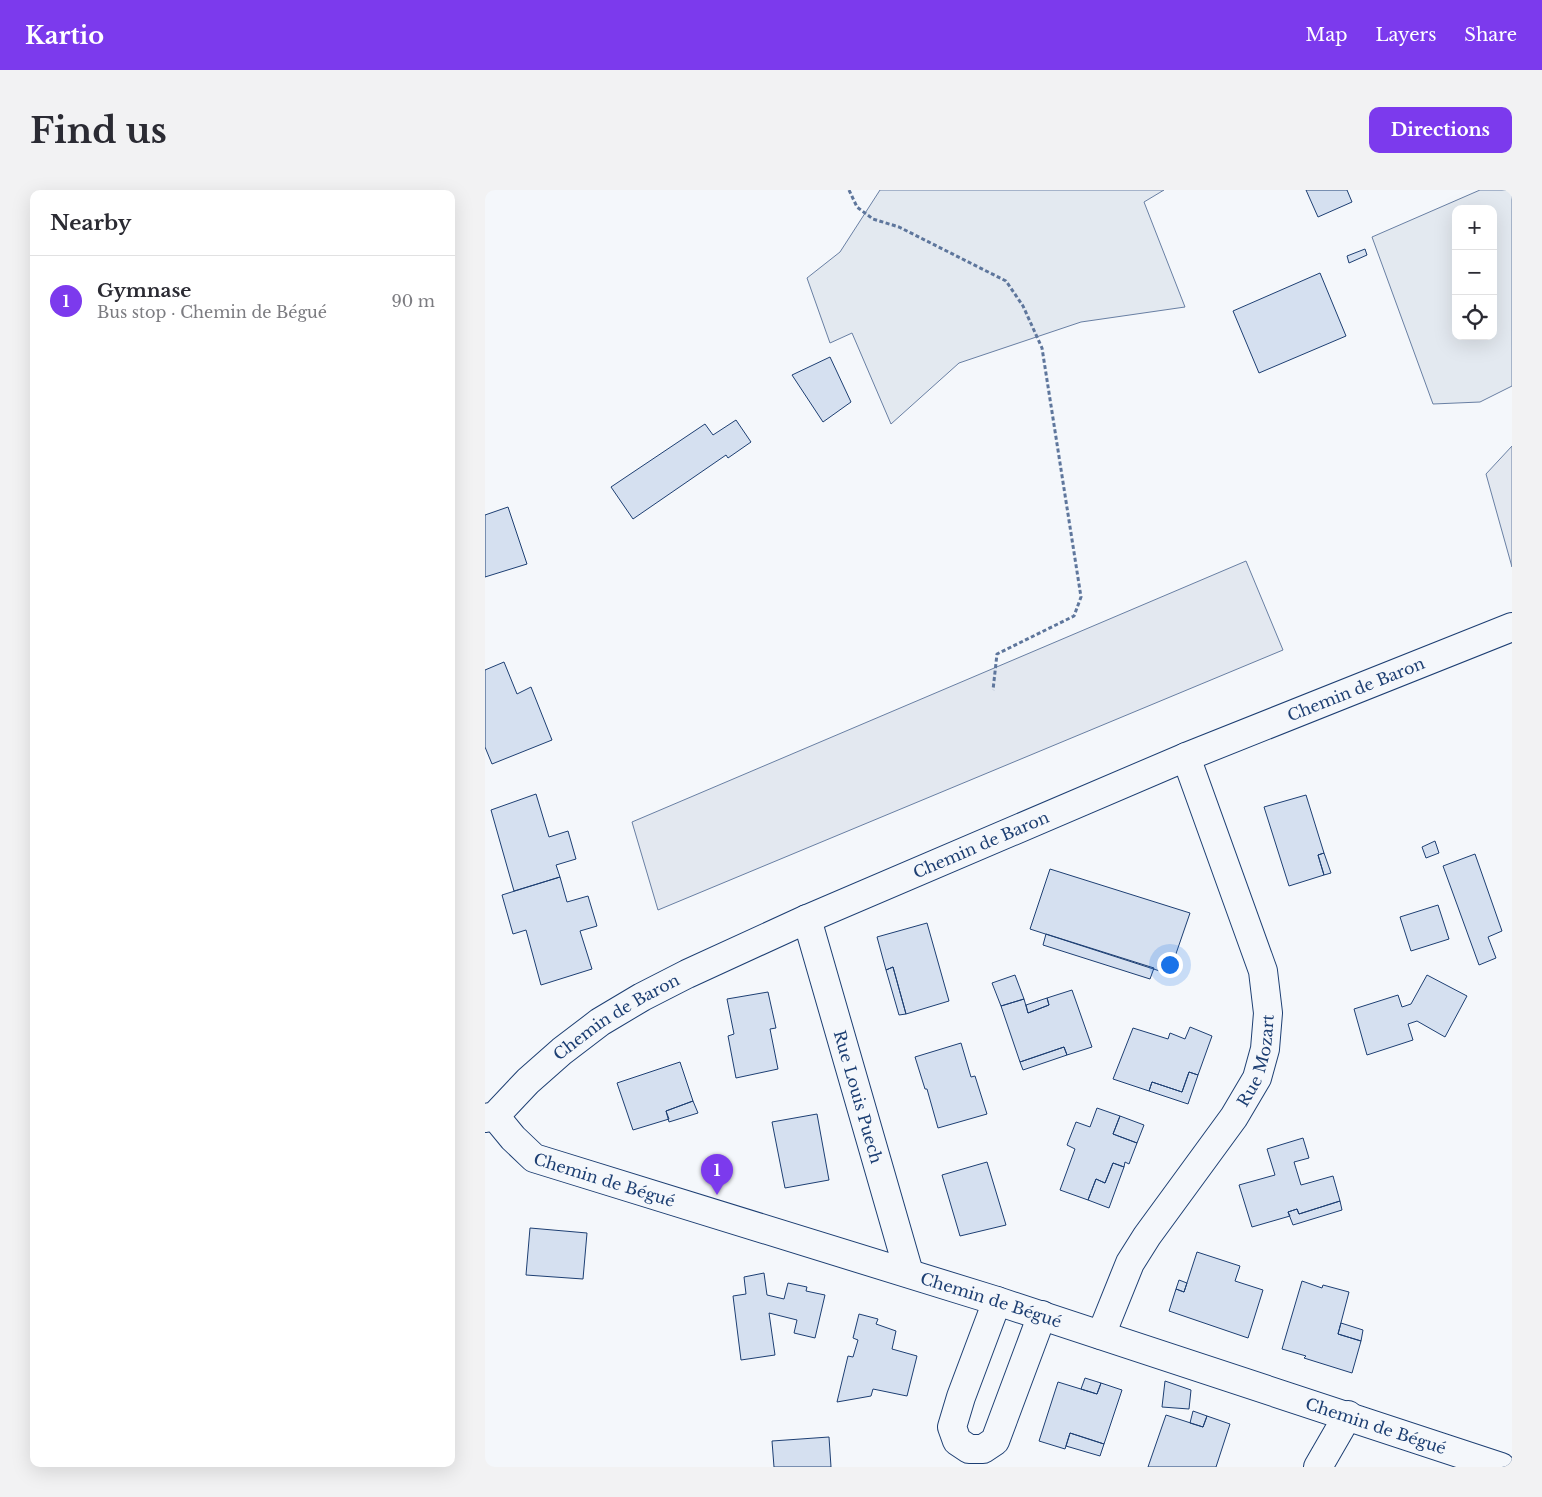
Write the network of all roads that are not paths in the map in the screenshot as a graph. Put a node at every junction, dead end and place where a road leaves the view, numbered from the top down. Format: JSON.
{"nodes":[{"id":1,"x":1512,"y":627,"type":"edge"},
{"id":2,"x":1187,"y":758,"type":"junction"},
{"id":3,"x":807,"y":919,"type":"junction"},
{"id":4,"x":490,"y":1117,"type":"edge"},
{"id":5,"x":909,"y":1273,"type":"junction"},
{"id":6,"x":997,"y":1301,"type":"junction"},
{"id":7,"x":1041,"y":1315,"type":"junction"},
{"id":8,"x":1101,"y":1335,"type":"junction"},
{"id":9,"x":1347,"y":1415,"type":"junction"},
{"id":10,"x":1318,"y":1467,"type":"edge"},
{"id":11,"x":1501,"y":1467,"type":"edge"}],
"edges":[{"from":1,"to":2,"type":"street","name":"Chemin de Baron"},
{"from":2,"to":3,"type":"street","name":"Chemin de Baron"},
{"from":2,"to":8,"type":"street","name":"Rue Mozart"},
{"from":3,"to":4,"type":"street","name":"Chemin de Baron"},
{"from":3,"to":5,"type":"street","name":"Rue Louis Puech"},
{"from":4,"to":5,"type":"street","name":"Chemin de Bégué"},
{"from":5,"to":6,"type":"street","name":"Chemin de Bégué"},
{"from":6,"to":7,"type":"street","name":"Chemin de Bégué"},
{"from":6,"to":7,"type":"street"},
{"from":7,"to":8,"type":"street","name":"Chemin de Bégué"},
{"from":8,"to":9,"type":"street","name":"Chemin de Bégué"},
{"from":9,"to":10,"type":"street"},
{"from":9,"to":11,"type":"street","name":"Chemin de Bégué"}]}
